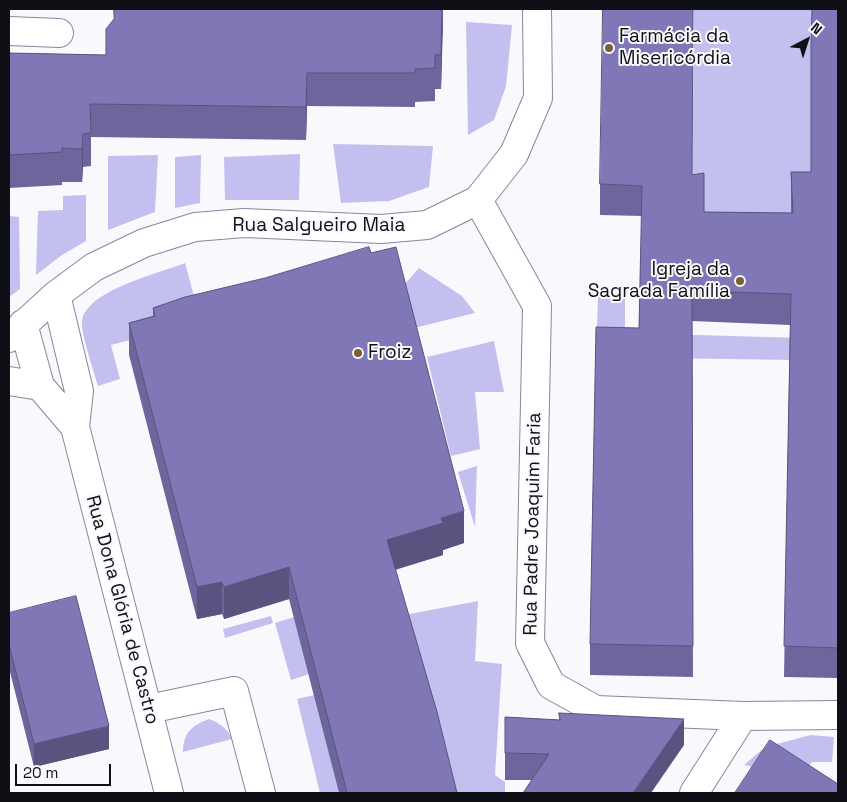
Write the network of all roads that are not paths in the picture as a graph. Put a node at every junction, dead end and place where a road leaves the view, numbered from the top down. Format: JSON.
{"nodes":[{"id":1,"x":537,"y":9,"type":"edge"},
{"id":2,"x":9,"y":31,"type":"edge"},
{"id":3,"x":59,"y":33,"type":"dead end"},
{"id":4,"x":478,"y":200,"type":"junction"},
{"id":5,"x":56,"y":295,"type":"junction"},
{"id":6,"x":16,"y":331,"type":"edge"},
{"id":7,"x":9,"y":381,"type":"edge"},
{"id":8,"x":40,"y":386,"type":"junction"},
{"id":9,"x":75,"y":427,"type":"junction"},
{"id":10,"x":148,"y":709,"type":"junction"},
{"id":11,"x":838,"y":715,"type":"edge"},
{"id":12,"x":743,"y":716,"type":"junction"},
{"id":13,"x":170,"y":793,"type":"edge"},
{"id":14,"x":261,"y":793,"type":"edge"},
{"id":15,"x":694,"y":793,"type":"edge"}],
"edges":[{"from":1,"to":4,"type":"street","name":"Rua Salgueiro Maia"},
{"from":2,"to":3,"type":"street"},
{"from":4,"to":5,"type":"street","name":"Rua Salgueiro Maia"},
{"from":4,"to":12,"type":"street","name":"Rua Padre Joaquim Faria"},
{"from":5,"to":6,"type":"street","name":"Rua Salgueiro Maia"},
{"from":5,"to":9,"type":"street","name":"Rua Dona Glória de Castro"},
{"from":6,"to":8,"type":"street","name":"Rua Dona Glória de Castro"},
{"from":7,"to":8,"type":"street"},
{"from":8,"to":9,"type":"street","name":"Rua Dona Glória de Castro"},
{"from":9,"to":10,"type":"street","name":"Rua Dona Glória de Castro"},
{"from":10,"to":13,"type":"street","name":"Rua Dona Glória de Castro"},
{"from":10,"to":14,"type":"street"},
{"from":11,"to":12,"type":"street","name":"Rua Padre Joaquim Faria"},
{"from":12,"to":15,"type":"street"}]}
